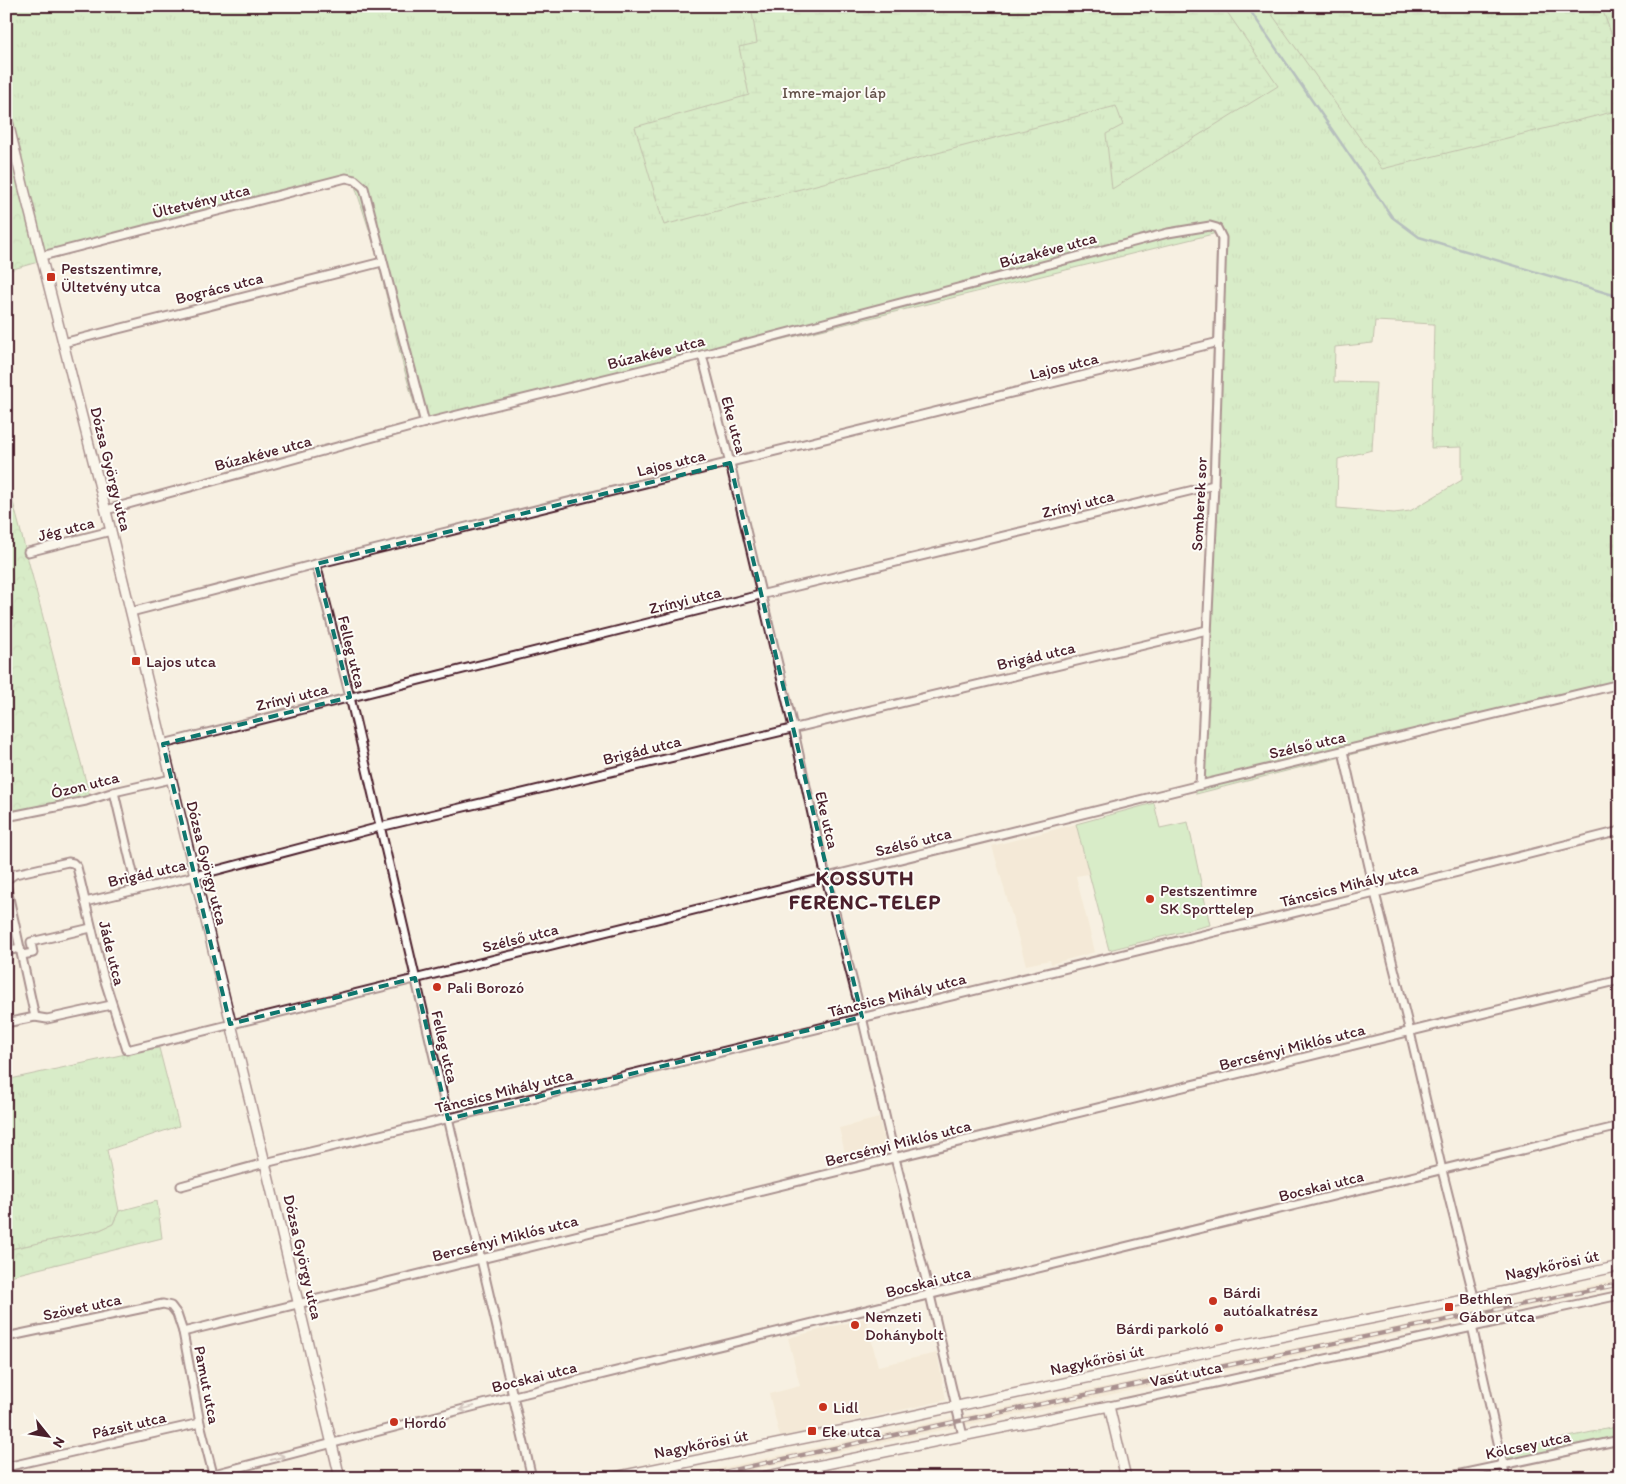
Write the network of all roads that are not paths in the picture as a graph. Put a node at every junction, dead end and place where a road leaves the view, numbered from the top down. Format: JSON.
{"nodes":[{"id":1,"x":6,"y":114,"type":"edge"},
{"id":2,"x":1213,"y":227,"type":"joint"},
{"id":3,"x":42,"y":256,"type":"junction"},
{"id":4,"x":382,"y":262,"type":"junction"},
{"id":5,"x":62,"y":342,"type":"junction"},
{"id":6,"x":1218,"y":342,"type":"junction"},
{"id":7,"x":702,"y":355,"type":"junction"},
{"id":8,"x":425,"y":423,"type":"junction"},
{"id":9,"x":730,"y":463,"type":"junction"},
{"id":10,"x":1214,"y":486,"type":"junction"},
{"id":11,"x":106,"y":510,"type":"junction"},
{"id":12,"x":111,"y":532,"type":"junction"},
{"id":13,"x":28,"y":552,"type":"dead end"},
{"id":14,"x":316,"y":564,"type":"junction"},
{"id":15,"x":760,"y":595,"type":"junction"},
{"id":16,"x":131,"y":612,"type":"junction"},
{"id":17,"x":1207,"y":630,"type":"junction"},
{"id":18,"x":1620,"y":684,"type":"edge"},
{"id":19,"x":350,"y":697,"type":"junction"},
{"id":20,"x":793,"y":728,"type":"junction"},
{"id":21,"x":163,"y":744,"type":"junction"},
{"id":22,"x":1343,"y":751,"type":"junction"},
{"id":23,"x":171,"y":779,"type":"junction"},
{"id":24,"x":1200,"y":785,"type":"junction"},
{"id":25,"x":114,"y":792,"type":"junction"},
{"id":26,"x":6,"y":817,"type":"edge"},
{"id":27,"x":380,"y":827,"type":"junction"},
{"id":28,"x":1620,"y":831,"type":"edge"},
{"id":29,"x":195,"y":876,"type":"junction"},
{"id":30,"x":826,"y":878,"type":"junction"},
{"id":31,"x":6,"y":880,"type":"edge"},
{"id":32,"x":6,"y":884,"type":"edge"},
{"id":33,"x":137,"y":890,"type":"junction"},
{"id":34,"x":1375,"y":893,"type":"junction"},
{"id":35,"x":85,"y":902,"type":"junction"},
{"id":36,"x":91,"y":928,"type":"junction"},
{"id":37,"x":6,"y":951,"type":"edge"},
{"id":38,"x":21,"y":952,"type":"junction"},
{"id":39,"x":415,"y":978,"type":"junction"},
{"id":40,"x":1620,"y":980,"type":"edge"},
{"id":41,"x":111,"y":1005,"type":"junction"},
{"id":42,"x":35,"y":1016,"type":"junction"},
{"id":43,"x":862,"y":1017,"type":"junction"},
{"id":44,"x":6,"y":1023,"type":"edge"},
{"id":45,"x":230,"y":1024,"type":"junction"},
{"id":46,"x":1410,"y":1032,"type":"junction"},
{"id":47,"x":127,"y":1050,"type":"joint"},
{"id":48,"x":448,"y":1119,"type":"junction"},
{"id":49,"x":1620,"y":1126,"type":"edge"},
{"id":50,"x":895,"y":1158,"type":"junction"},
{"id":51,"x":265,"y":1163,"type":"junction"},
{"id":52,"x":1442,"y":1170,"type":"junction"},
{"id":53,"x":181,"y":1186,"type":"dead end"},
{"id":54,"x":481,"y":1258,"type":"junction"},
{"id":55,"x":1620,"y":1266,"type":"edge"},
{"id":56,"x":930,"y":1295,"type":"junction"},
{"id":57,"x":1620,"y":1295,"type":"edge"},
{"id":58,"x":1474,"y":1297,"type":"junction"},
{"id":59,"x":163,"y":1304,"type":"joint"},
{"id":60,"x":298,"y":1304,"type":"junction"},
{"id":61,"x":1472,"y":1326,"type":"junction"},
{"id":62,"x":183,"y":1332,"type":"junction"},
{"id":63,"x":6,"y":1338,"type":"edge"},
{"id":64,"x":514,"y":1396,"type":"junction"},
{"id":65,"x":956,"y":1406,"type":"junction"},
{"id":66,"x":1110,"y":1406,"type":"junction"},
{"id":67,"x":200,"y":1423,"type":"junction"},
{"id":68,"x":963,"y":1436,"type":"junction"},
{"id":69,"x":1620,"y":1440,"type":"edge"},
{"id":70,"x":332,"y":1444,"type":"junction"},
{"id":71,"x":1503,"y":1465,"type":"junction"},
{"id":72,"x":6,"y":1467,"type":"edge"},
{"id":73,"x":214,"y":1476,"type":"edge"},
{"id":74,"x":340,"y":1478,"type":"edge"},
{"id":75,"x":532,"y":1478,"type":"edge"},
{"id":76,"x":610,"y":1478,"type":"edge"},
{"id":77,"x":758,"y":1478,"type":"edge"},
{"id":78,"x":1126,"y":1478,"type":"edge"},
{"id":79,"x":1442,"y":1478,"type":"edge"},
{"id":80,"x":1506,"y":1478,"type":"edge"}],
"edges":[{"from":1,"to":3,"type":"street","name":"Dózsa György utca"},
{"from":2,"to":6,"type":"street","name":"Somberek sor"},
{"from":2,"to":7,"type":"street","name":"Búzakéve utca"},
{"from":3,"to":4,"type":"street","name":"Ültetvény utca"},
{"from":3,"to":5,"type":"street","name":"Dózsa György utca"},
{"from":4,"to":5,"type":"street","name":"Bogrács utca"},
{"from":4,"to":8,"type":"street"},
{"from":5,"to":11,"type":"street","name":"Dózsa György utca"},
{"from":6,"to":9,"type":"street","name":"Lajos utca"},
{"from":6,"to":10,"type":"street","name":"Somberek sor"},
{"from":7,"to":8,"type":"street","name":"Búzakéve utca"},
{"from":7,"to":9,"type":"street","name":"Eke utca"},
{"from":8,"to":11,"type":"street","name":"Búzakéve utca"},
{"from":9,"to":14,"type":"street","name":"Lajos utca"},
{"from":9,"to":15,"type":"street","name":"Eke utca"},
{"from":10,"to":15,"type":"street","name":"Zrínyi utca"},
{"from":10,"to":17,"type":"street","name":"Somberek sor"},
{"from":11,"to":12,"type":"street","name":"Dózsa György utca"},
{"from":12,"to":13,"type":"street","name":"Jég utca"},
{"from":12,"to":16,"type":"street","name":"Dózsa György utca"},
{"from":14,"to":16,"type":"street","name":"Lajos utca"},
{"from":14,"to":19,"type":"street","name":"Felleg utca"},
{"from":15,"to":19,"type":"street","name":"Zrínyi utca"},
{"from":15,"to":20,"type":"street","name":"Eke utca"},
{"from":16,"to":21,"type":"street","name":"Dózsa György utca"},
{"from":17,"to":20,"type":"street","name":"Brigád utca"},
{"from":17,"to":24,"type":"street","name":"Somberek sor"},
{"from":18,"to":22,"type":"street","name":"Szélső utca"},
{"from":19,"to":21,"type":"street","name":"Zrínyi utca"},
{"from":19,"to":27,"type":"street","name":"Felleg utca"},
{"from":20,"to":27,"type":"street","name":"Brigád utca"},
{"from":20,"to":30,"type":"street","name":"Eke utca"},
{"from":21,"to":23,"type":"street","name":"Dózsa György utca"},
{"from":22,"to":24,"type":"street","name":"Szélső utca"},
{"from":22,"to":34,"type":"street"},
{"from":23,"to":25,"type":"street","name":"Ózon utca"},
{"from":23,"to":29,"type":"street","name":"Dózsa György utca"},
{"from":24,"to":30,"type":"street","name":"Szélső utca"},
{"from":25,"to":26,"type":"street","name":"Ózon utca"},
{"from":25,"to":33,"type":"street"},
{"from":27,"to":29,"type":"street","name":"Brigád utca"},
{"from":27,"to":39,"type":"street","name":"Felleg utca"},
{"from":28,"to":34,"type":"street","name":"Táncsics Mihály utca"},
{"from":29,"to":33,"type":"street","name":"Brigád utca"},
{"from":29,"to":45,"type":"street","name":"Dózsa György utca"},
{"from":30,"to":39,"type":"street","name":"Szélső utca"},
{"from":30,"to":43,"type":"street","name":"Eke utca"},
{"from":31,"to":35,"type":"street","name":"Jáde utca"},
{"from":32,"to":38,"type":"street"},
{"from":33,"to":35,"type":"street","name":"Brigád utca"},
{"from":34,"to":43,"type":"street","name":"Táncsics Mihály utca"},
{"from":34,"to":46,"type":"street"},
{"from":35,"to":36,"type":"street","name":"Jáde utca"},
{"from":36,"to":38,"type":"street"},
{"from":36,"to":41,"type":"street","name":"Jáde utca"},
{"from":37,"to":38,"type":"street"},
{"from":38,"to":42,"type":"street"},
{"from":39,"to":45,"type":"street","name":"Szélső utca"},
{"from":39,"to":48,"type":"street","name":"Felleg utca"},
{"from":40,"to":46,"type":"street","name":"Bercsényi Miklós utca"},
{"from":41,"to":42,"type":"street"},
{"from":41,"to":47,"type":"street","name":"Jáde utca"},
{"from":42,"to":44,"type":"street"},
{"from":43,"to":48,"type":"street","name":"Táncsics Mihály utca"},
{"from":43,"to":50,"type":"street","name":"Eke utca"},
{"from":45,"to":47,"type":"street","name":"Szélső utca"},
{"from":45,"to":51,"type":"street","name":"Dózsa György utca"},
{"from":46,"to":50,"type":"street","name":"Bercsényi Miklós utca"},
{"from":46,"to":52,"type":"street"},
{"from":48,"to":51,"type":"street","name":"Táncsics Mihály utca"},
{"from":48,"to":54,"type":"street","name":"Felleg utca"},
{"from":49,"to":52,"type":"street","name":"Bocskai utca"},
{"from":50,"to":54,"type":"street","name":"Bercsényi Miklós utca"},
{"from":50,"to":56,"type":"street","name":"Eke utca"},
{"from":51,"to":53,"type":"street","name":"Táncsics Mihály utca"},
{"from":51,"to":60,"type":"street","name":"Dózsa György utca"},
{"from":52,"to":56,"type":"street","name":"Bocskai utca"},
{"from":52,"to":58,"type":"street"},
{"from":54,"to":60,"type":"street","name":"Bercsényi Miklós utca"},
{"from":54,"to":64,"type":"street","name":"Felleg utca"},
{"from":55,"to":58,"type":"street","name":"Nagykőrösi út"},
{"from":56,"to":64,"type":"street","name":"Bocskai utca"},
{"from":56,"to":65,"type":"street","name":"Eke utca"},
{"from":57,"to":61,"type":"street","name":"Vasút utca"},
{"from":58,"to":65,"type":"street","name":"Nagykőrösi út"},
{"from":59,"to":62,"type":"street","name":"Pamut utca"},
{"from":59,"to":63,"type":"street","name":"Szövet utca"},
{"from":60,"to":62,"type":"street","name":"Bercsényi Miklós utca"},
{"from":60,"to":70,"type":"street","name":"Dózsa György utca"},
{"from":61,"to":66,"type":"street","name":"Vasút utca"},
{"from":61,"to":71,"type":"street"},
{"from":62,"to":67,"type":"street","name":"Pamut utca"},
{"from":64,"to":70,"type":"street","name":"Bocskai utca","one_way":true},
{"from":64,"to":75,"type":"street","name":"Felleg utca"},
{"from":65,"to":68,"type":"street","name":"Eke utca"},
{"from":65,"to":76,"type":"street","name":"Nagykőrösi út"},
{"from":66,"to":68,"type":"street","name":"Vasút utca"},
{"from":66,"to":78,"type":"street"},
{"from":67,"to":72,"type":"street","name":"Pázsit utca"},
{"from":67,"to":73,"type":"street","name":"Pamut utca"},
{"from":68,"to":77,"type":"street","name":"Vasút utca"},
{"from":69,"to":71,"type":"street","name":"Kölcsey utca"},
{"from":73,"to":70,"type":"street","name":"Bocskai utca","one_way":true},
{"from":70,"to":74,"type":"street","name":"Dózsa György utca"},
{"from":71,"to":79,"type":"street","name":"Kölcsey utca"},
{"from":71,"to":80,"type":"street"}]}
